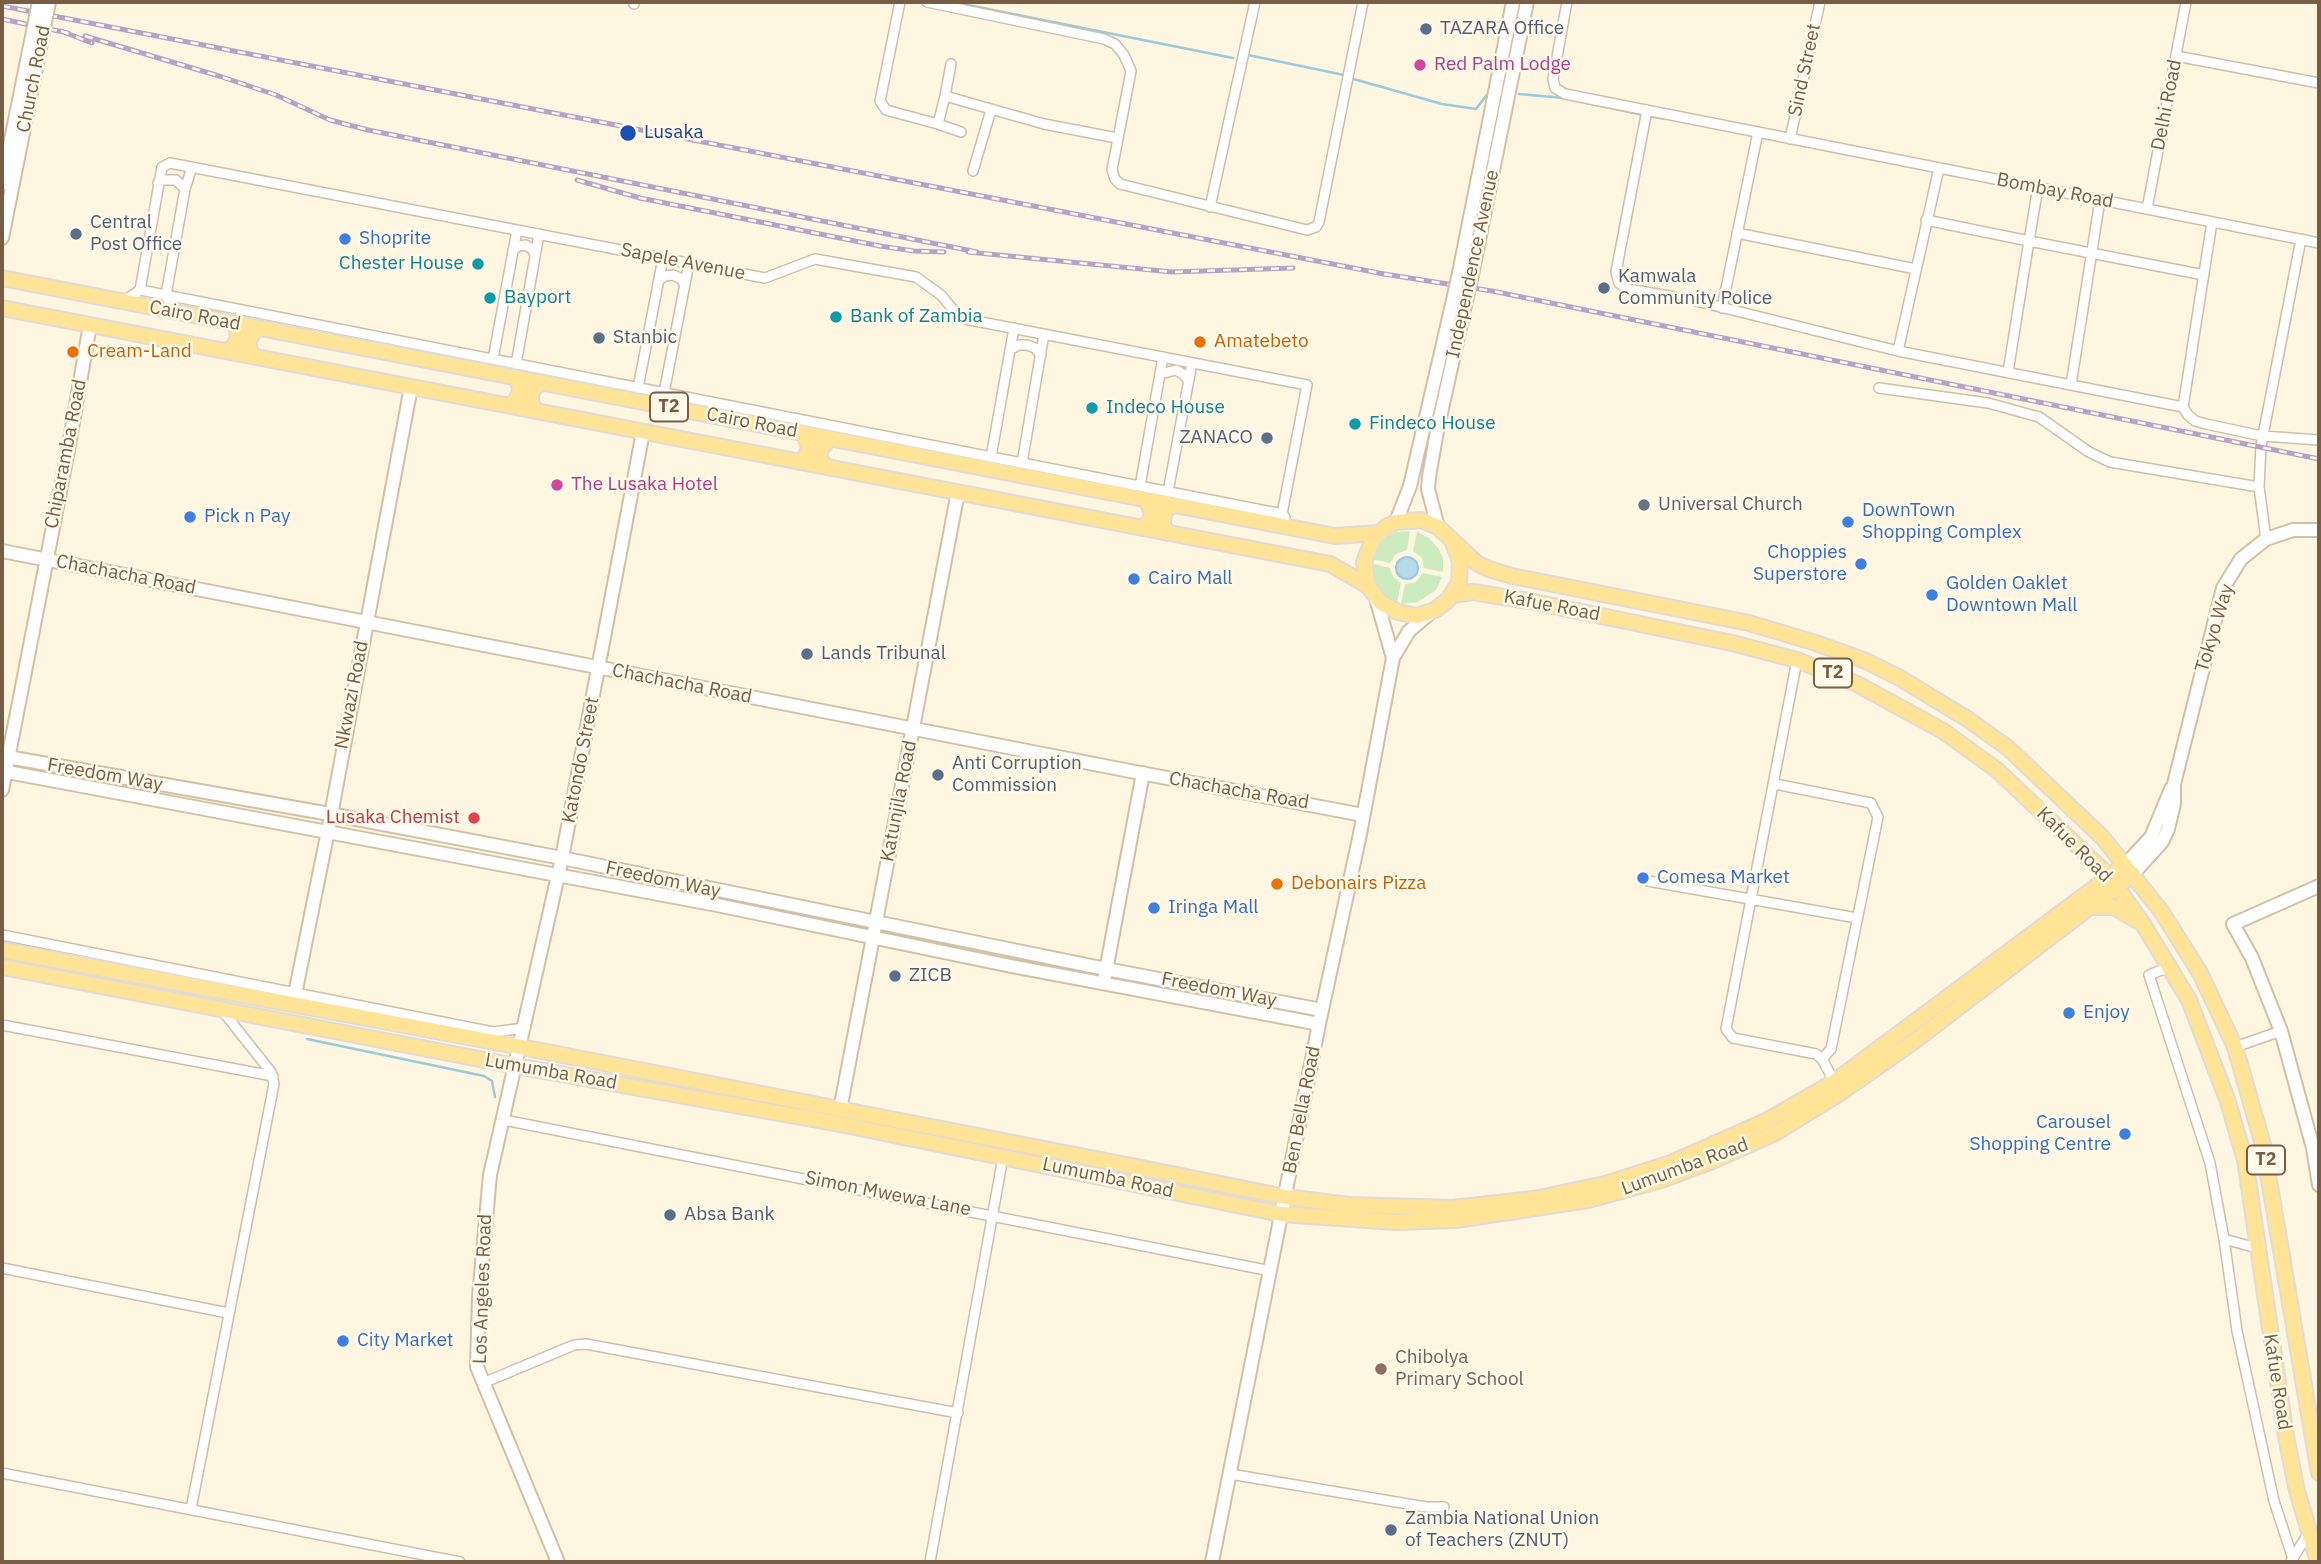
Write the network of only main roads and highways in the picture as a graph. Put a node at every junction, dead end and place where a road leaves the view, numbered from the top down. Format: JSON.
{"nodes":[{"id":1,"x":39,"y":2,"type":"edge"},
{"id":2,"x":50,"y":2,"type":"edge"},
{"id":3,"x":1513,"y":2,"type":"edge"},
{"id":4,"x":1527,"y":2,"type":"edge"},
{"id":5,"x":34,"y":52,"type":"junction"},
{"id":6,"x":2,"y":184,"type":"edge"},
{"id":7,"x":2,"y":238,"type":"edge"},
{"id":8,"x":2,"y":269,"type":"edge"},
{"id":9,"x":1466,"y":274,"type":"junction"},
{"id":10,"x":7,"y":279,"type":"edge"},
{"id":11,"x":2,"y":307,"type":"edge"},
{"id":12,"x":1457,"y":311,"type":"junction"},
{"id":13,"x":233,"y":323,"type":"junction"},
{"id":14,"x":90,"y":325,"type":"junction"},
{"id":15,"x":259,"y":328,"type":"junction"},
{"id":16,"x":228,"y":351,"type":"junction"},
{"id":17,"x":253,"y":356,"type":"junction"},
{"id":18,"x":515,"y":371,"type":"junction"},
{"id":19,"x":541,"y":383,"type":"junction"},
{"id":20,"x":411,"y":387,"type":"junction"},
{"id":21,"x":510,"y":406,"type":"junction"},
{"id":22,"x":536,"y":411,"type":"junction"},
{"id":23,"x":643,"y":432,"type":"junction"},
{"id":24,"x":804,"y":433,"type":"junction"},
{"id":25,"x":830,"y":438,"type":"junction"},
{"id":26,"x":799,"y":462,"type":"junction"},
{"id":27,"x":825,"y":467,"type":"junction"},
{"id":28,"x":958,"y":492,"type":"junction"},
{"id":29,"x":1144,"y":493,"type":"junction"},
{"id":30,"x":1171,"y":498,"type":"junction"},
{"id":31,"x":1396,"y":522,"type":"junction"},
{"id":32,"x":1438,"y":527,"type":"junction"},
{"id":33,"x":1142,"y":528,"type":"junction"},
{"id":34,"x":2319,"y":530,"type":"edge"},
{"id":35,"x":1168,"y":533,"type":"junction"},
{"id":36,"x":1379,"y":533,"type":"junction"},
{"id":37,"x":1452,"y":540,"type":"junction"},
{"id":38,"x":2,"y":551,"type":"edge"},
{"id":39,"x":46,"y":559,"type":"junction"},
{"id":40,"x":1372,"y":592,"type":"junction"},
{"id":41,"x":1452,"y":596,"type":"junction"},
{"id":42,"x":1435,"y":610,"type":"junction"},
{"id":43,"x":366,"y":622,"type":"junction"},
{"id":44,"x":1393,"y":658,"type":"junction"},
{"id":45,"x":598,"y":668,"type":"junction"},
{"id":46,"x":913,"y":729,"type":"junction"},
{"id":47,"x":5,"y":757,"type":"edge"},
{"id":48,"x":3,"y":772,"type":"edge"},
{"id":49,"x":1143,"y":773,"type":"junction"},
{"id":50,"x":2,"y":790,"type":"edge"},
{"id":51,"x":330,"y":814,"type":"junction"},
{"id":52,"x":1363,"y":815,"type":"junction"},
{"id":53,"x":328,"y":831,"type":"junction"},
{"id":54,"x":2085,"y":852,"type":"junction"},
{"id":55,"x":562,"y":858,"type":"junction"},
{"id":56,"x":2129,"y":869,"type":"junction"},
{"id":57,"x":558,"y":877,"type":"junction"},
{"id":58,"x":2112,"y":881,"type":"junction"},
{"id":59,"x":2319,"y":886,"type":"edge"},
{"id":60,"x":2091,"y":890,"type":"junction"},
{"id":61,"x":2089,"y":907,"type":"junction"},
{"id":62,"x":876,"y":922,"type":"junction"},
{"id":63,"x":2143,"y":925,"type":"junction"},
{"id":64,"x":872,"y":939,"type":"junction"},
{"id":65,"x":2,"y":950,"type":"edge"},
{"id":66,"x":1014,"y":950,"type":"junction"},
{"id":67,"x":2,"y":967,"type":"edge"},
{"id":68,"x":1011,"y":967,"type":"junction"},
{"id":69,"x":1106,"y":969,"type":"junction"},
{"id":70,"x":1103,"y":983,"type":"junction"},
{"id":71,"x":294,"y":998,"type":"junction"},
{"id":72,"x":1322,"y":1010,"type":"junction"},
{"id":73,"x":1319,"y":1024,"type":"junction"},
{"id":74,"x":521,"y":1047,"type":"junction"},
{"id":75,"x":516,"y":1066,"type":"junction"},
{"id":76,"x":1837,"y":1088,"type":"junction"},
{"id":77,"x":840,"y":1110,"type":"junction"},
{"id":78,"x":2319,"y":1185,"type":"edge"},
{"id":79,"x":1284,"y":1198,"type":"junction"},
{"id":80,"x":1281,"y":1214,"type":"junction"},
{"id":81,"x":2319,"y":1473,"type":"edge"},
{"id":82,"x":558,"y":1562,"type":"edge"},
{"id":83,"x":1212,"y":1562,"type":"edge"},
{"id":84,"x":2318,"y":1562,"type":"edge"}],
"edges":[{"from":1,"to":5,"type":"main road","name":"Church Road","bridge":true},
{"from":2,"to":5,"type":"main road","name":"Church Road","bridge":true},
{"from":3,"to":9,"type":"main road","name":"Independence Avenue"},
{"from":4,"to":9,"type":"main road","name":"Independence Avenue"},
{"from":5,"to":6,"type":"main road","name":"Church Road"},
{"from":5,"to":7,"type":"main road","name":"Church Road"},
{"from":8,"to":10,"type":"main road"},
{"from":9,"to":12,"type":"main road","name":"Independence Avenue","bridge":true},
{"from":10,"to":13,"type":"main road","name":"Cairo Road","number":"T2"},
{"from":11,"to":14,"type":"main road","name":"Cairo Road","number":"T2"},
{"from":12,"to":31,"type":"main road","name":"Independence Avenue"},
{"from":12,"to":32,"type":"main road","name":"Independence Avenue"},
{"from":13,"to":15,"type":"main road","name":"Cairo Road","number":"T2"},
{"from":13,"to":16,"type":"main road"},
{"from":14,"to":16,"type":"main road","name":"Cairo Road","number":"T2"},
{"from":14,"to":39,"type":"main road","name":"Chiparamba Road"},
{"from":15,"to":17,"type":"main road"},
{"from":15,"to":18,"type":"main road","name":"Cairo Road","number":"T2"},
{"from":16,"to":17,"type":"main road","name":"Cairo Road","number":"T2"},
{"from":17,"to":20,"type":"main road","name":"Cairo Road","number":"T2"},
{"from":18,"to":19,"type":"main road","name":"Cairo Road","number":"T2"},
{"from":18,"to":21,"type":"main road"},
{"from":19,"to":22,"type":"main road"},
{"from":19,"to":24,"type":"main road","name":"Cairo Road","number":"T2"},
{"from":20,"to":21,"type":"main road","name":"Cairo Road","number":"T2"},
{"from":20,"to":43,"type":"main road","name":"Nkwazi Road"},
{"from":21,"to":22,"type":"main road","name":"Cairo Road","number":"T2"},
{"from":22,"to":23,"type":"main road","name":"Cairo Road","number":"T2"},
{"from":23,"to":26,"type":"main road","name":"Cairo Road","number":"T2"},
{"from":23,"to":45,"type":"main road","name":"Katondo Street"},
{"from":24,"to":25,"type":"main road","name":"Cairo Road","number":"T2"},
{"from":24,"to":26,"type":"main road"},
{"from":25,"to":27,"type":"main road"},
{"from":25,"to":29,"type":"main road","name":"Cairo Road","number":"T2"},
{"from":26,"to":27,"type":"main road","name":"Cairo Road","number":"T2"},
{"from":27,"to":28,"type":"main road","name":"Cairo Road","number":"T2"},
{"from":28,"to":33,"type":"main road","name":"Cairo Road","number":"T2"},
{"from":28,"to":46,"type":"main road","name":"Katunjila Road"},
{"from":29,"to":30,"type":"main road","name":"Cairo Road","number":"T2"},
{"from":29,"to":33,"type":"main road"},
{"from":30,"to":35,"type":"main road"},
{"from":30,"to":36,"type":"main road","name":"Cairo Road","number":"T2"},
{"from":31,"to":32,"type":"main road"},
{"from":31,"to":36,"type":"main road"},
{"from":32,"to":37,"type":"main road"},
{"from":33,"to":35,"type":"main road","name":"Cairo Road","number":"T2"},
{"from":34,"to":56,"type":"main road","name":"Tokyo Way"},
{"from":35,"to":40,"type":"main road","name":"Cairo Road","number":"T2"},
{"from":36,"to":40,"type":"main road"},
{"from":37,"to":41,"type":"main road"},
{"from":37,"to":56,"type":"main road","name":"Kafue Road","number":"T2"},
{"from":38,"to":39,"type":"main road","name":"Chachacha Road"},
{"from":39,"to":43,"type":"main road","name":"Chachacha Road"},
{"from":39,"to":47,"type":"main road","name":"Chiparamba Road"},
{"from":40,"to":42,"type":"main road"},
{"from":40,"to":44,"type":"main road","name":"Ben Bella Road"},
{"from":41,"to":42,"type":"main road"},
{"from":41,"to":54,"type":"main road","name":"Kafue Road","number":"T2"},
{"from":42,"to":44,"type":"main road","name":"Ben Bella Road"},
{"from":43,"to":45,"type":"main road","name":"Chachacha Road"},
{"from":43,"to":51,"type":"main road","name":"Nkwazi Road"},
{"from":44,"to":52,"type":"main road","name":"Ben Bella Road"},
{"from":45,"to":46,"type":"main road","name":"Chachacha Road"},
{"from":45,"to":55,"type":"main road","name":"Katondo Street"},
{"from":46,"to":49,"type":"main road","name":"Chachacha Road"},
{"from":46,"to":62,"type":"main road","name":"Katunjila Road"},
{"from":47,"to":48,"type":"main road","name":"Chiparamba Road"},
{"from":47,"to":51,"type":"main road","name":"Freedom Way"},
{"from":48,"to":50,"type":"main road","name":"Chiparamba Road"},
{"from":48,"to":53,"type":"main road","name":"Freedom Way"},
{"from":49,"to":52,"type":"main road","name":"Chachacha Road"},
{"from":49,"to":69,"type":"main road"},
{"from":51,"to":53,"type":"main road","name":"Nkwazi Road"},
{"from":51,"to":55,"type":"main road","name":"Freedom Way"},
{"from":52,"to":72,"type":"main road","name":"Ben Bella Road"},
{"from":53,"to":57,"type":"main road","name":"Freedom Way"},
{"from":53,"to":71,"type":"main road","name":"Nkwazi Road"},
{"from":54,"to":58,"type":"main road","name":"Kafue Road","number":"T2"},
{"from":54,"to":60,"type":"main road"},
{"from":55,"to":57,"type":"main road","name":"Katondo Street"},
{"from":55,"to":62,"type":"main road","name":"Freedom Way"},
{"from":56,"to":58,"type":"main road","name":"Lumumba Road"},
{"from":56,"to":81,"type":"main road","name":"Kafue Road","number":"T2"},
{"from":57,"to":64,"type":"main road","name":"Freedom Way"},
{"from":57,"to":74,"type":"main road","name":"Katondo Street"},
{"from":58,"to":60,"type":"main road","name":"Lumumba Road"},
{"from":58,"to":61,"type":"main road","name":"Lumumba Road"},
{"from":58,"to":63,"type":"main road","name":"Kafue Road","number":"T2"},
{"from":59,"to":78,"type":"main road"},
{"from":60,"to":76,"type":"main road","name":"Lumumba Road"},
{"from":61,"to":63,"type":"main road"},
{"from":61,"to":76,"type":"main road","name":"Lumumba Road"},
{"from":62,"to":64,"type":"main road","name":"Katunjila Road"},
{"from":62,"to":66,"type":"main road","name":"Freedom Way"},
{"from":63,"to":84,"type":"main road","name":"Kafue Road","number":"T2"},
{"from":64,"to":68,"type":"main road","name":"Freedom Way"},
{"from":64,"to":77,"type":"main road","name":"Katunjila Road"},
{"from":65,"to":71,"type":"main road","name":"Lumumba Road"},
{"from":66,"to":68,"type":"main road"},
{"from":66,"to":69,"type":"main road","name":"Freedom Way"},
{"from":67,"to":75,"type":"main road","name":"Lumumba Road"},
{"from":68,"to":70,"type":"main road","name":"Freedom Way"},
{"from":69,"to":70,"type":"main road"},
{"from":69,"to":72,"type":"main road","name":"Freedom Way"},
{"from":70,"to":73,"type":"main road","name":"Freedom Way"},
{"from":71,"to":74,"type":"main road","name":"Lumumba Road"},
{"from":72,"to":73,"type":"main road","name":"Ben Bella Road"},
{"from":73,"to":79,"type":"main road","name":"Ben Bella Road"},
{"from":74,"to":75,"type":"main road","name":"Los Angeles Road"},
{"from":74,"to":77,"type":"main road","name":"Lumumba Road"},
{"from":75,"to":80,"type":"main road","name":"Lumumba Road"},
{"from":75,"to":82,"type":"main road","name":"Los Angeles Road"},
{"from":76,"to":79,"type":"main road","name":"Lumumba Road"},
{"from":76,"to":80,"type":"main road","name":"Lumumba Road"},
{"from":77,"to":79,"type":"main road","name":"Lumumba Road"},
{"from":79,"to":80,"type":"main road","name":"Ben Bella Road"},
{"from":80,"to":83,"type":"main road","name":"Ben Bella Road"}]}
